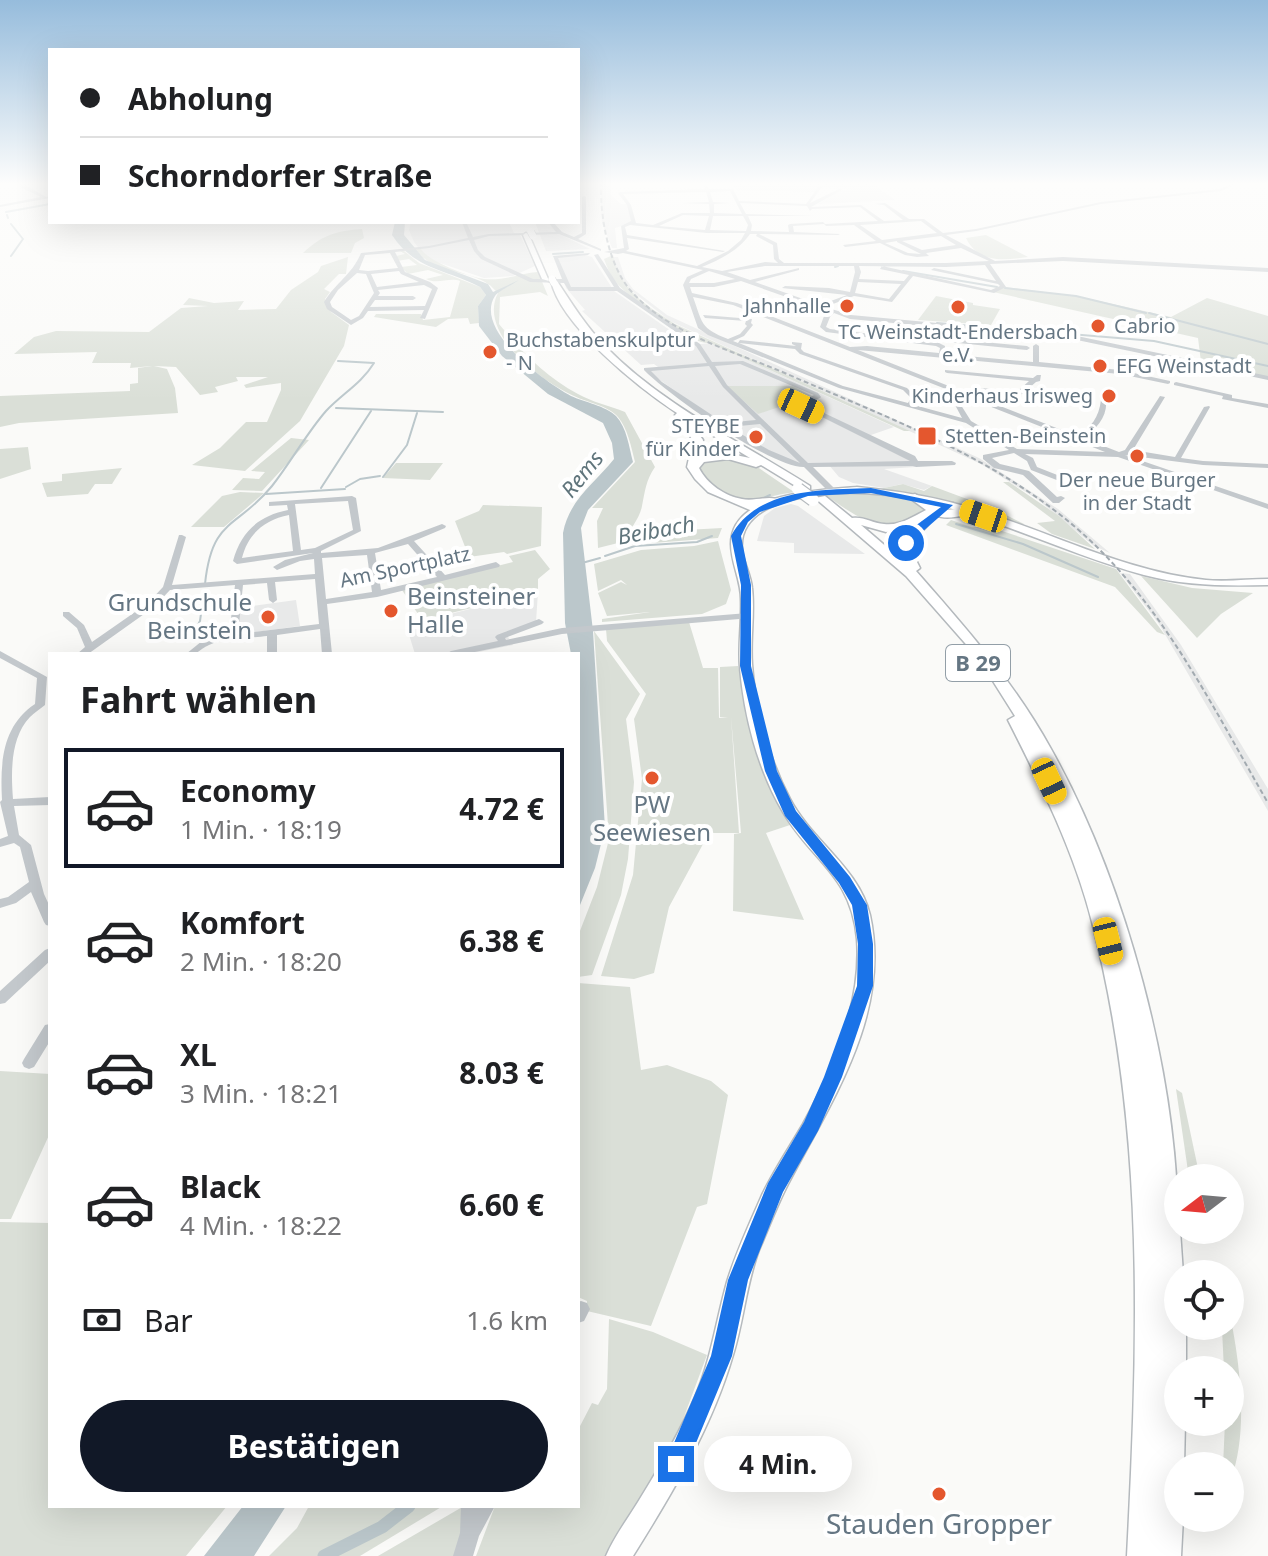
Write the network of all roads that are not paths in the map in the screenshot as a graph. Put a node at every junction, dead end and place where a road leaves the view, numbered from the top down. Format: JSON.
{"nodes":[{"id":1,"x":599,"y":254,"type":"edge"},
{"id":2,"x":363,"y":255,"type":"edge"},
{"id":3,"x":393,"y":255,"type":"edge"},
{"id":4,"x":480,"y":255,"type":"edge"},
{"id":5,"x":540,"y":255,"type":"edge"},
{"id":6,"x":590,"y":255,"type":"edge"},
{"id":7,"x":636,"y":255,"type":"edge"},
{"id":8,"x":720,"y":255,"type":"edge"},
{"id":9,"x":776,"y":255,"type":"edge"},
{"id":10,"x":907,"y":255,"type":"edge"},
{"id":11,"x":926,"y":255,"type":"edge"},
{"id":12,"x":980,"y":255,"type":"edge"},
{"id":13,"x":998,"y":263,"type":"junction"},
{"id":14,"x":856,"y":264,"type":"junction"},
{"id":15,"x":987,"y":264,"type":"junction"},
{"id":16,"x":879,"y":265,"type":"junction"},
{"id":17,"x":783,"y":266,"type":"junction"},
{"id":18,"x":817,"y":266,"type":"junction"},
{"id":19,"x":698,"y":267,"type":"junction"},
{"id":20,"x":399,"y":269,"type":"junction"},
{"id":21,"x":708,"y":270,"type":"junction"},
{"id":22,"x":931,"y":270,"type":"dead end"},
{"id":23,"x":1268,"y":270,"type":"edge"},
{"id":24,"x":357,"y":271,"type":"junction"},
{"id":25,"x":721,"y":272,"type":"junction"},
{"id":26,"x":368,"y":273,"type":"junction"},
{"id":27,"x":824,"y":274,"type":"dead end"},
{"id":28,"x":911,"y":276,"type":"junction"},
{"id":29,"x":751,"y":280,"type":"junction"},
{"id":30,"x":857,"y":280,"type":"junction"},
{"id":31,"x":553,"y":281,"type":"junction"},
{"id":32,"x":610,"y":281,"type":"junction"},
{"id":33,"x":428,"y":283,"type":"junction"},
{"id":34,"x":906,"y":283,"type":"junction"},
{"id":35,"x":1000,"y":283,"type":"junction"},
{"id":36,"x":686,"y":285,"type":"junction"},
{"id":37,"x":617,"y":288,"type":"junction"},
{"id":38,"x":778,"y":288,"type":"junction"},
{"id":39,"x":376,"y":289,"type":"junction"},
{"id":40,"x":602,"y":289,"type":"junction"},
{"id":41,"x":692,"y":295,"type":"junction"},
{"id":42,"x":852,"y":295,"type":"junction"},
{"id":43,"x":374,"y":298,"type":"junction"},
{"id":44,"x":413,"y":298,"type":"dead end"},
{"id":45,"x":764,"y":301,"type":"dead end"},
{"id":46,"x":818,"y":307,"type":"junction"},
{"id":47,"x":425,"y":308,"type":"junction"},
{"id":48,"x":881,"y":308,"type":"dead end"},
{"id":49,"x":367,"y":309,"type":"junction"},
{"id":50,"x":832,"y":312,"type":"junction"},
{"id":51,"x":760,"y":314,"type":"junction"},
{"id":52,"x":423,"y":318,"type":"dead end"},
{"id":53,"x":870,"y":320,"type":"junction"},
{"id":54,"x":922,"y":324,"type":"junction"},
{"id":55,"x":701,"y":328,"type":"junction"},
{"id":56,"x":948,"y":338,"type":"junction"},
{"id":57,"x":727,"y":342,"type":"junction"},
{"id":58,"x":976,"y":344,"type":"junction"},
{"id":59,"x":1036,"y":346,"type":"dead end"},
{"id":60,"x":844,"y":350,"type":"junction"},
{"id":61,"x":943,"y":351,"type":"junction"},
{"id":62,"x":1158,"y":353,"type":"junction"},
{"id":63,"x":706,"y":355,"type":"junction"},
{"id":64,"x":816,"y":358,"type":"junction"},
{"id":65,"x":975,"y":358,"type":"junction"},
{"id":66,"x":696,"y":362,"type":"junction"},
{"id":67,"x":1019,"y":362,"type":"junction"},
{"id":68,"x":1198,"y":362,"type":"junction"},
{"id":69,"x":712,"y":363,"type":"junction"},
{"id":70,"x":681,"y":364,"type":"junction"},
{"id":71,"x":1040,"y":364,"type":"junction"},
{"id":72,"x":1144,"y":364,"type":"dead end"},
{"id":73,"x":789,"y":366,"type":"junction"},
{"id":74,"x":947,"y":371,"type":"dead end"},
{"id":75,"x":1239,"y":372,"type":"junction"},
{"id":76,"x":1184,"y":374,"type":"dead end"},
{"id":77,"x":1233,"y":377,"type":"dead end"},
{"id":78,"x":1268,"y":378,"type":"edge"},
{"id":79,"x":1038,"y":380,"type":"junction"},
{"id":80,"x":981,"y":389,"type":"dead end"},
{"id":81,"x":1020,"y":393,"type":"junction"},
{"id":82,"x":1162,"y":397,"type":"dead end"},
{"id":83,"x":1104,"y":400,"type":"dead end"},
{"id":84,"x":957,"y":403,"type":"dead end"},
{"id":85,"x":992,"y":403,"type":"junction"},
{"id":86,"x":1268,"y":406,"type":"edge"},
{"id":87,"x":910,"y":407,"type":"junction"},
{"id":88,"x":1207,"y":407,"type":"dead end"},
{"id":89,"x":680,"y":415,"type":"junction"},
{"id":90,"x":968,"y":422,"type":"junction"},
{"id":91,"x":765,"y":423,"type":"junction"},
{"id":92,"x":723,"y":425,"type":"junction"},
{"id":93,"x":1023,"y":435,"type":"dead end"},
{"id":94,"x":997,"y":437,"type":"junction"},
{"id":95,"x":1078,"y":438,"type":"junction"},
{"id":96,"x":1015,"y":451,"type":"junction"},
{"id":97,"x":1128,"y":452,"type":"junction"},
{"id":98,"x":1118,"y":455,"type":"junction"},
{"id":99,"x":1177,"y":459,"type":"junction"},
{"id":100,"x":952,"y":463,"type":"dead end"},
{"id":101,"x":810,"y":465,"type":"junction"},
{"id":102,"x":916,"y":465,"type":"junction"},
{"id":103,"x":1268,"y":466,"type":"edge"},
{"id":104,"x":764,"y":467,"type":"junction"},
{"id":105,"x":1079,"y":474,"type":"dead end"},
{"id":106,"x":824,"y":480,"type":"junction"},
{"id":107,"x":855,"y":490,"type":"junction"},
{"id":108,"x":833,"y":491,"type":"junction"},
{"id":109,"x":809,"y":494,"type":"junction"},
{"id":110,"x":915,"y":497,"type":"joint"},
{"id":111,"x":1061,"y":498,"type":"dead end"},
{"id":112,"x":776,"y":501,"type":"junction"},
{"id":113,"x":737,"y":503,"type":"junction"},
{"id":114,"x":272,"y":504,"type":"dead end"},
{"id":115,"x":292,"y":507,"type":"junction"},
{"id":116,"x":1268,"y":507,"type":"edge"},
{"id":117,"x":757,"y":510,"type":"junction"},
{"id":118,"x":839,"y":511,"type":"junction"},
{"id":119,"x":940,"y":511,"type":"junction"},
{"id":120,"x":966,"y":511,"type":"joint"},
{"id":121,"x":744,"y":521,"type":"junction"},
{"id":122,"x":442,"y":526,"type":"dead end"},
{"id":123,"x":182,"y":537,"type":"dead end"},
{"id":124,"x":409,"y":540,"type":"junction"},
{"id":125,"x":371,"y":552,"type":"junction"},
{"id":126,"x":297,"y":553,"type":"junction"},
{"id":127,"x":317,"y":553,"type":"junction"},
{"id":128,"x":496,"y":565,"type":"dead end"},
{"id":129,"x":277,"y":567,"type":"dead end"},
{"id":130,"x":319,"y":576,"type":"junction"},
{"id":131,"x":915,"y":576,"type":"junction"},
{"id":132,"x":443,"y":578,"type":"junction"},
{"id":133,"x":271,"y":581,"type":"junction"},
{"id":134,"x":1268,"y":582,"type":"edge"},
{"id":135,"x":239,"y":585,"type":"junction"},
{"id":136,"x":167,"y":588,"type":"junction"},
{"id":137,"x":377,"y":594,"type":"junction"},
{"id":138,"x":273,"y":600,"type":"dead end"},
{"id":139,"x":747,"y":600,"type":"junction"},
{"id":140,"x":322,"y":602,"type":"junction"},
{"id":141,"x":66,"y":614,"type":"dead end"},
{"id":142,"x":712,"y":618,"type":"junction"},
{"id":143,"x":539,"y":622,"type":"dead end"},
{"id":144,"x":747,"y":625,"type":"junction"},
{"id":145,"x":324,"y":626,"type":"junction"},
{"id":146,"x":272,"y":632,"type":"junction"},
{"id":147,"x":233,"y":637,"type":"junction"},
{"id":148,"x":503,"y":642,"type":"junction"},
{"id":149,"x":198,"y":649,"type":"edge"},
{"id":150,"x":86,"y":651,"type":"edge"},
{"id":151,"x":272,"y":652,"type":"edge"},
{"id":152,"x":327,"y":652,"type":"edge"},
{"id":153,"x":460,"y":652,"type":"edge"},
{"id":154,"x":0,"y":654,"type":"edge"},
{"id":155,"x":46,"y":676,"type":"edge"},
{"id":156,"x":45,"y":706,"type":"edge"},
{"id":157,"x":5,"y":734,"type":"edge"},
{"id":158,"x":48,"y":801,"type":"edge"},
{"id":159,"x":5,"y":803,"type":"junction"},
{"id":160,"x":15,"y":838,"type":"junction"},
{"id":161,"x":0,"y":843,"type":"edge"},
{"id":162,"x":35,"y":884,"type":"junction"},
{"id":163,"x":0,"y":904,"type":"edge"},
{"id":164,"x":48,"y":917,"type":"edge"},
{"id":165,"x":48,"y":955,"type":"edge"},
{"id":166,"x":0,"y":999,"type":"edge"},
{"id":167,"x":48,"y":1032,"type":"edge"},
{"id":168,"x":29,"y":1063,"type":"dead end"},
{"id":169,"x":471,"y":1508,"type":"edge"},
{"id":170,"x":484,"y":1508,"type":"edge"},
{"id":171,"x":470,"y":1533,"type":"junction"},
{"id":172,"x":463,"y":1556,"type":"edge"},
{"id":173,"x":619,"y":1556,"type":"edge"},
{"id":174,"x":1141,"y":1556,"type":"edge"},
{"id":175,"x":1167,"y":1556,"type":"edge"}],
"edges":[{"from":1,"to":32,"type":"street"},
{"from":2,"to":24,"type":"street"},
{"from":3,"to":20,"type":"street"},
{"from":4,"to":31,"type":"street"},
{"from":5,"to":31,"type":"highway","number":"B 29"},
{"from":6,"to":31,"type":"street"},
{"from":7,"to":19,"type":"street"},
{"from":8,"to":19,"type":"street"},
{"from":9,"to":17,"type":"street"},
{"from":10,"to":11,"type":"street"},
{"from":12,"to":13,"type":"street"},
{"from":13,"to":15,"type":"street"},
{"from":13,"to":23,"type":"street"},
{"from":14,"to":16,"type":"street"},
{"from":14,"to":18,"type":"street"},
{"from":14,"to":30,"type":"street"},
{"from":15,"to":16,"type":"street"},
{"from":15,"to":35,"type":"street"},
{"from":16,"to":28,"type":"street"},
{"from":17,"to":18,"type":"street"},
{"from":17,"to":25,"type":"street"},
{"from":17,"to":29,"type":"street"},
{"from":17,"to":38,"type":"street"},
{"from":18,"to":27,"type":"street"},
{"from":19,"to":21,"type":"street"},
{"from":20,"to":26,"type":"street"},
{"from":20,"to":33,"type":"street"},
{"from":21,"to":25,"type":"street"},
{"from":21,"to":36,"type":"street"},
{"from":22,"to":35,"type":"street"},
{"from":24,"to":26,"type":"street"},
{"from":24,"to":49,"type":"street"},
{"from":25,"to":29,"type":"street"},
{"from":26,"to":39,"type":"street"},
{"from":28,"to":34,"type":"street"},
{"from":28,"to":35,"type":"street"},
{"from":29,"to":36,"type":"street"},
{"from":29,"to":38,"type":"street"},
{"from":30,"to":34,"type":"street"},
{"from":30,"to":42,"type":"street"},
{"from":31,"to":40,"type":"street"},
{"from":31,"to":89,"type":"highway","number":"B 29"},
{"from":31,"to":109,"type":"highway","number":"B 29"},
{"from":32,"to":37,"type":"street"},
{"from":32,"to":40,"type":"street"},
{"from":33,"to":39,"type":"street"},
{"from":33,"to":47,"type":"street"},
{"from":34,"to":42,"type":"street"},
{"from":36,"to":41,"type":"street"},
{"from":37,"to":40,"type":"street"},
{"from":37,"to":63,"type":"street"},
{"from":38,"to":42,"type":"street"},
{"from":38,"to":46,"type":"street"},
{"from":39,"to":43,"type":"street"},
{"from":41,"to":51,"type":"street"},
{"from":41,"to":55,"type":"street"},
{"from":42,"to":46,"type":"street"},
{"from":43,"to":44,"type":"street"},
{"from":43,"to":49,"type":"street"},
{"from":45,"to":51,"type":"street"},
{"from":46,"to":50,"type":"street"},
{"from":47,"to":49,"type":"street"},
{"from":47,"to":52,"type":"street"},
{"from":48,"to":53,"type":"street"},
{"from":50,"to":53,"type":"street"},
{"from":50,"to":61,"type":"street"},
{"from":51,"to":60,"type":"street"},
{"from":53,"to":54,"type":"street"},
{"from":54,"to":56,"type":"street"},
{"from":54,"to":62,"type":"street"},
{"from":55,"to":57,"type":"street"},
{"from":55,"to":57,"type":"street"},
{"from":56,"to":58,"type":"street"},
{"from":56,"to":61,"type":"street"},
{"from":57,"to":64,"type":"street"},
{"from":57,"to":73,"type":"street"},
{"from":58,"to":65,"type":"street"},
{"from":58,"to":67,"type":"street"},
{"from":59,"to":71,"type":"street"},
{"from":60,"to":61,"type":"street"},
{"from":60,"to":64,"type":"street"},
{"from":60,"to":85,"type":"street"},
{"from":61,"to":65,"type":"street"},
{"from":62,"to":68,"type":"street"},
{"from":62,"to":72,"type":"street"},
{"from":63,"to":66,"type":"street"},
{"from":63,"to":69,"type":"street"},
{"from":64,"to":73,"type":"street"},
{"from":64,"to":87,"type":"street"},
{"from":65,"to":67,"type":"street"},
{"from":66,"to":69,"type":"street"},
{"from":66,"to":70,"type":"street"},
{"from":67,"to":71,"type":"street"},
{"from":68,"to":75,"type":"street"},
{"from":68,"to":76,"type":"street"},
{"from":69,"to":70,"type":"street"},
{"from":69,"to":91,"type":"street"},
{"from":69,"to":102,"type":"street"},
{"from":70,"to":92,"type":"street"},
{"from":71,"to":79,"type":"street"},
{"from":71,"to":86,"type":"street"},
{"from":73,"to":87,"type":"street"},
{"from":74,"to":79,"type":"street"},
{"from":75,"to":77,"type":"street"},
{"from":75,"to":78,"type":"street"},
{"from":79,"to":81,"type":"street"},
{"from":80,"to":81,"type":"street"},
{"from":81,"to":85,"type":"street"},
{"from":82,"to":97,"type":"street"},
{"from":83,"to":95,"type":"street"},
{"from":84,"to":90,"type":"street"},
{"from":85,"to":95,"type":"street"},
{"from":87,"to":90,"type":"street"},
{"from":88,"to":99,"type":"street"},
{"from":89,"to":104,"type":"highway","number":"B 29"},
{"from":89,"to":113,"type":"highway"},
{"from":90,"to":94,"type":"street"},
{"from":91,"to":92,"type":"street"},
{"from":91,"to":101,"type":"street"},
{"from":92,"to":101,"type":"street"},
{"from":93,"to":94,"type":"street"},
{"from":94,"to":96,"type":"street"},
{"from":95,"to":98,"type":"street"},
{"from":96,"to":98,"type":"street"},
{"from":96,"to":105,"type":"street"},
{"from":96,"to":111,"type":"street"},
{"from":97,"to":98,"type":"street"},
{"from":97,"to":99,"type":"street"},
{"from":98,"to":116,"type":"street"},
{"from":99,"to":103,"type":"street"},
{"from":100,"to":102,"type":"street"},
{"from":101,"to":102,"type":"street"},
{"from":101,"to":106,"type":"street"},
{"from":104,"to":109,"type":"highway","number":"B 29"},
{"from":104,"to":113,"type":"highway"},
{"from":106,"to":107,"type":"main road"},
{"from":106,"to":108,"type":"street"},
{"from":106,"to":109,"type":"street"},
{"from":107,"to":108,"type":"main road"},
{"from":107,"to":110,"type":"main road"},
{"from":108,"to":109,"type":"main road"},
{"from":109,"to":112,"type":"main road"},
{"from":109,"to":118,"type":"highway","number":"B 29"},
{"from":109,"to":174,"type":"highway","number":"B 29"},
{"from":110,"to":119,"type":"highway"},
{"from":112,"to":113,"type":"highway"},
{"from":112,"to":117,"type":"main road"},
{"from":113,"to":117,"type":"highway"},
{"from":113,"to":121,"type":"highway"},
{"from":114,"to":115,"type":"street"},
{"from":115,"to":126,"type":"street"},
{"from":115,"to":126,"type":"street"},
{"from":115,"to":127,"type":"street"},
{"from":117,"to":121,"type":"main road"},
{"from":118,"to":119,"type":"highway"},
{"from":118,"to":131,"type":"highway","number":"B 29"},
{"from":119,"to":120,"type":"highway"},
{"from":119,"to":131,"type":"highway"},
{"from":120,"to":134,"type":"main road"},
{"from":121,"to":139,"type":"main road"},
{"from":122,"to":124,"type":"street"},
{"from":123,"to":136,"type":"street"},
{"from":124,"to":125,"type":"street"},
{"from":124,"to":132,"type":"street"},
{"from":125,"to":127,"type":"street"},
{"from":125,"to":137,"type":"street"},
{"from":126,"to":127,"type":"street"},
{"from":127,"to":129,"type":"street"},
{"from":127,"to":130,"type":"street"},
{"from":128,"to":132,"type":"street","name":"Am Sportplatz"},
{"from":130,"to":133,"type":"street"},
{"from":130,"to":140,"type":"street"},
{"from":131,"to":175,"type":"highway","number":"B 29"},
{"from":132,"to":137,"type":"street","name":"Am Sportplatz"},
{"from":133,"to":135,"type":"street"},
{"from":133,"to":138,"type":"street"},
{"from":135,"to":136,"type":"street"},
{"from":135,"to":147,"type":"street"},
{"from":136,"to":150,"type":"street"},
{"from":137,"to":140,"type":"street","name":"Am Sportplatz"},
{"from":139,"to":142,"type":"street"},
{"from":139,"to":144,"type":"main road"},
{"from":140,"to":145,"type":"street"},
{"from":141,"to":150,"type":"street"},
{"from":142,"to":144,"type":"street"},
{"from":142,"to":144,"type":"street"},
{"from":142,"to":148,"type":"street"},
{"from":143,"to":148,"type":"street"},
{"from":144,"to":173,"type":"main road"},
{"from":145,"to":146,"type":"street"},
{"from":145,"to":152,"type":"street"},
{"from":146,"to":147,"type":"street"},
{"from":146,"to":151,"type":"street"},
{"from":147,"to":149,"type":"street"},
{"from":148,"to":153,"type":"street"},
{"from":154,"to":155,"type":"street"},
{"from":155,"to":156,"type":"street"},
{"from":156,"to":157,"type":"street"},
{"from":157,"to":159,"type":"street"},
{"from":158,"to":159,"type":"street"},
{"from":159,"to":160,"type":"street"},
{"from":160,"to":161,"type":"street"},
{"from":160,"to":162,"type":"street"},
{"from":162,"to":163,"type":"street"},
{"from":162,"to":164,"type":"street"},
{"from":165,"to":166,"type":"street"},
{"from":167,"to":168,"type":"street"},
{"from":169,"to":171,"type":"street"},
{"from":170,"to":171,"type":"street"},
{"from":171,"to":172,"type":"street"}]}
